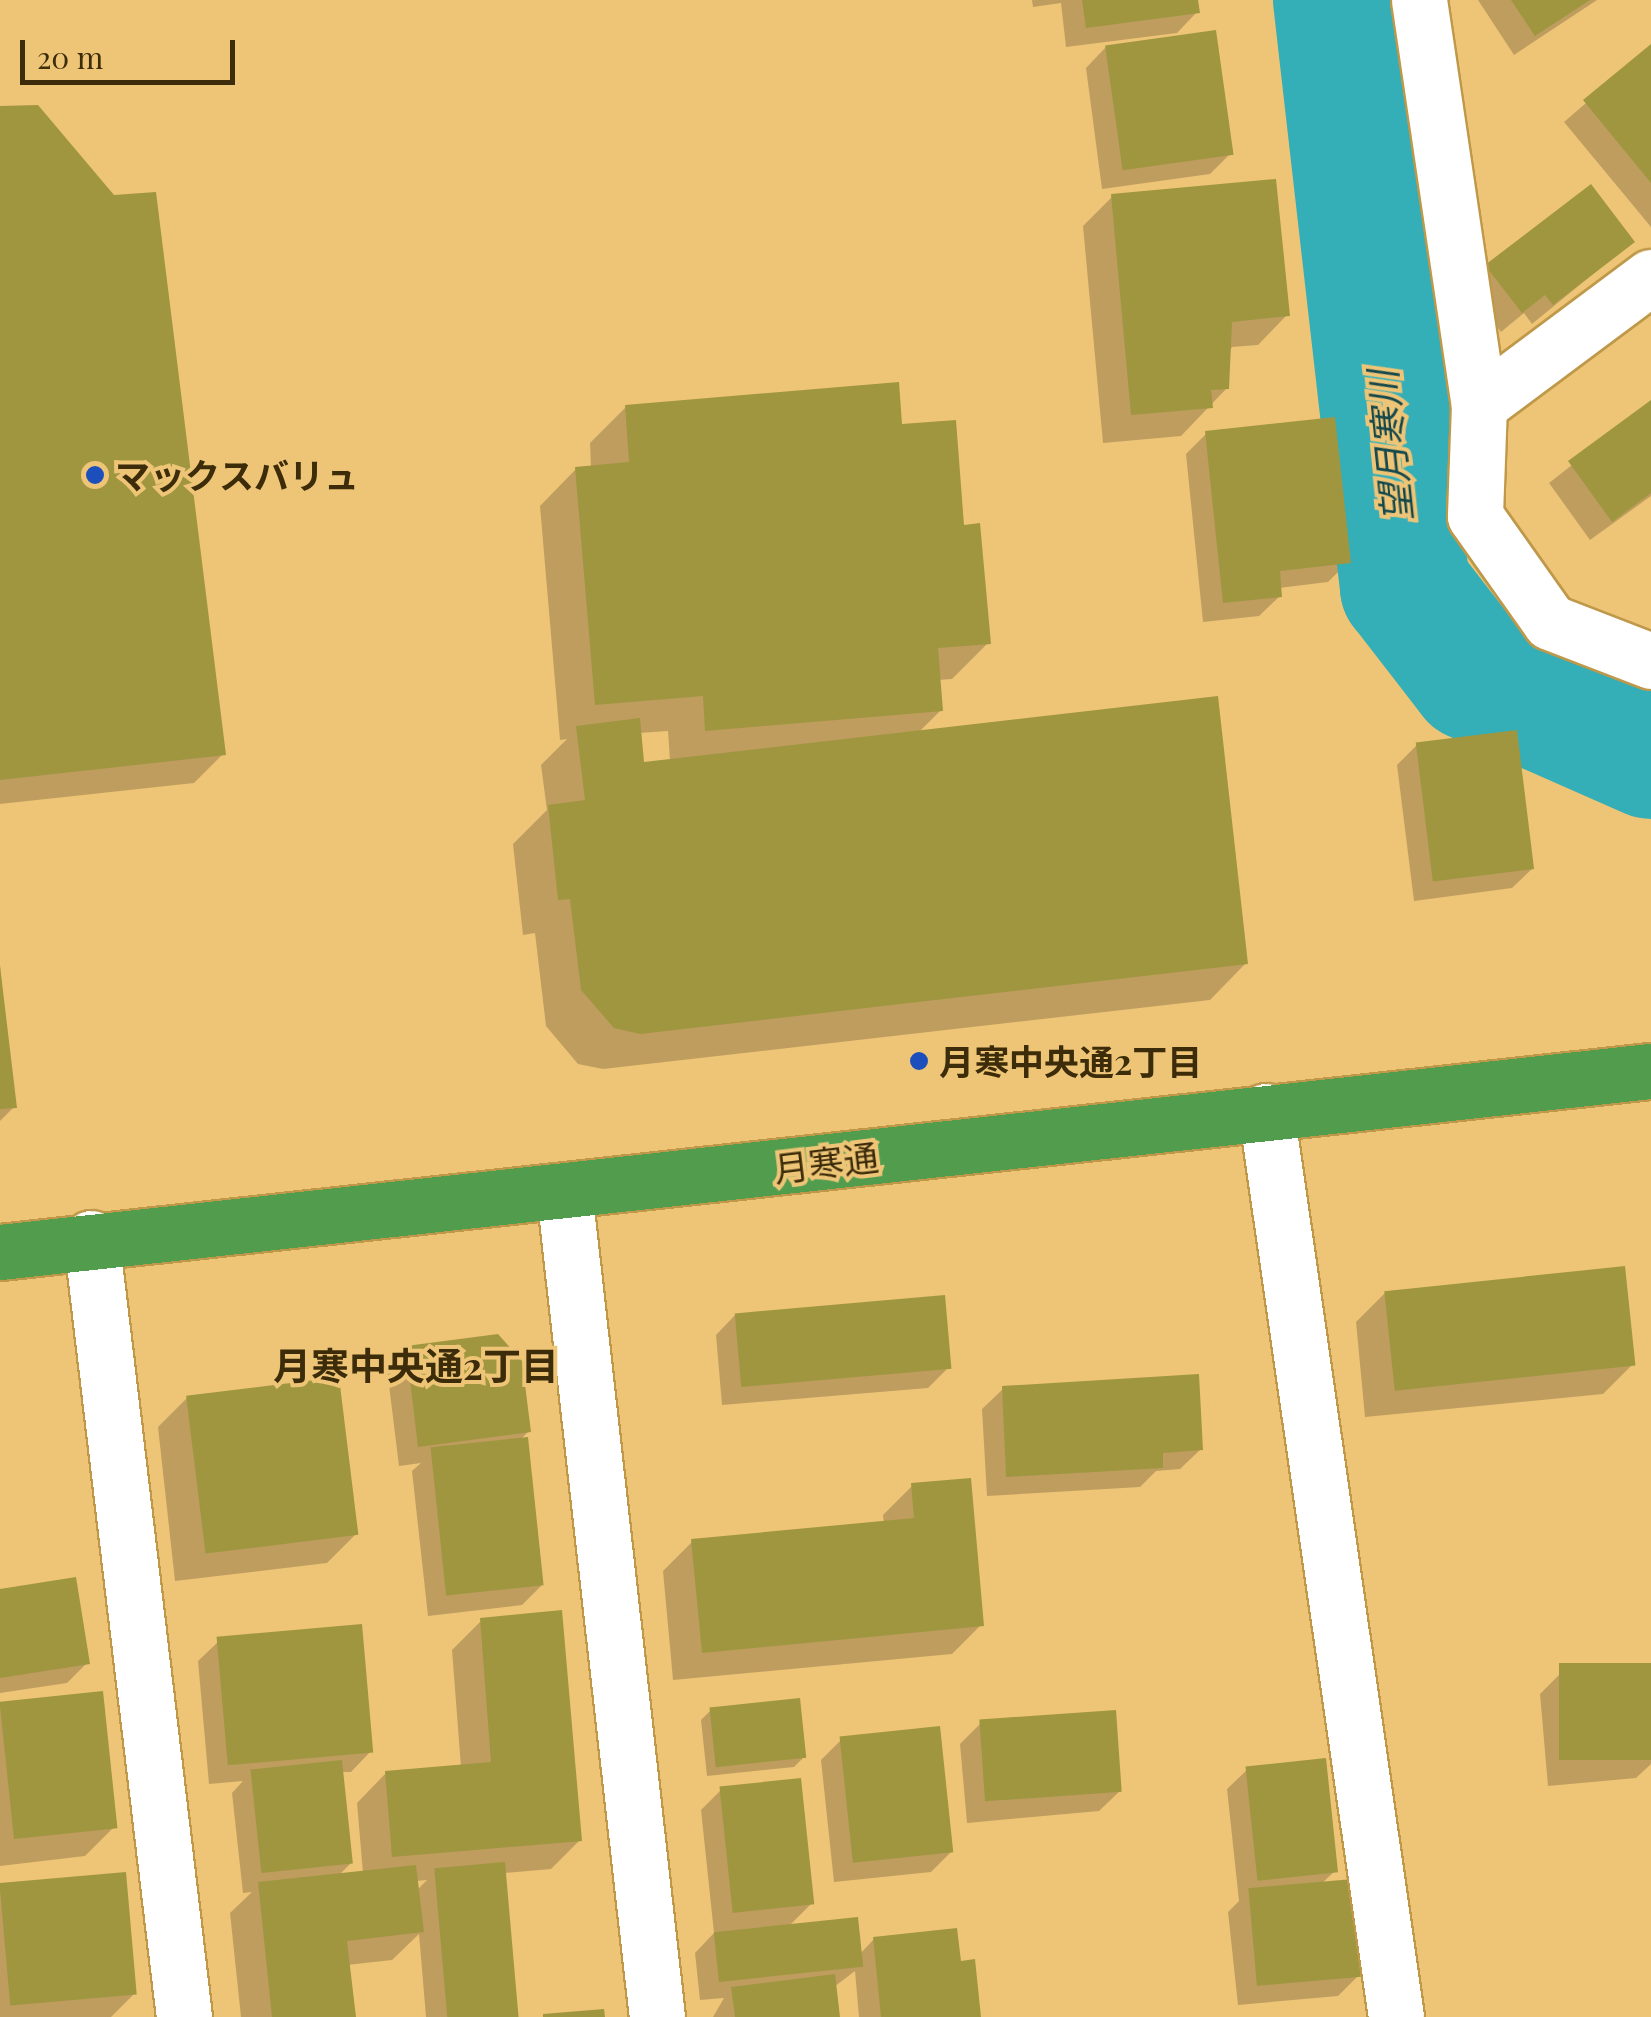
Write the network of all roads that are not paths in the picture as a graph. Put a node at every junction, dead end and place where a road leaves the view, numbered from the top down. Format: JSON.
{"nodes":[{"id":1,"x":1418,"y":0,"type":"edge"},
{"id":2,"x":1651,"y":277,"type":"edge"},
{"id":3,"x":1479,"y":405,"type":"junction"},
{"id":4,"x":1651,"y":661,"type":"edge"},
{"id":5,"x":1651,"y":1071,"type":"edge"},
{"id":6,"x":1266,"y":1111,"type":"junction"},
{"id":7,"x":564,"y":1192,"type":"junction"},
{"id":8,"x":91,"y":1238,"type":"junction"},
{"id":9,"x":0,"y":1252,"type":"edge"},
{"id":10,"x":184,"y":2017,"type":"edge"},
{"id":11,"x":657,"y":2017,"type":"edge"},
{"id":12,"x":1396,"y":2017,"type":"edge"}],
"edges":[{"from":1,"to":3,"type":"street"},
{"from":2,"to":3,"type":"street"},
{"from":3,"to":4,"type":"street"},
{"from":5,"to":6,"type":"highway","name":"月寒通"},
{"from":6,"to":7,"type":"highway","name":"月寒通"},
{"from":6,"to":12,"type":"street"},
{"from":7,"to":8,"type":"highway","name":"月寒通"},
{"from":7,"to":11,"type":"street"},
{"from":8,"to":9,"type":"highway","name":"月寒通"},
{"from":8,"to":10,"type":"street"}]}
